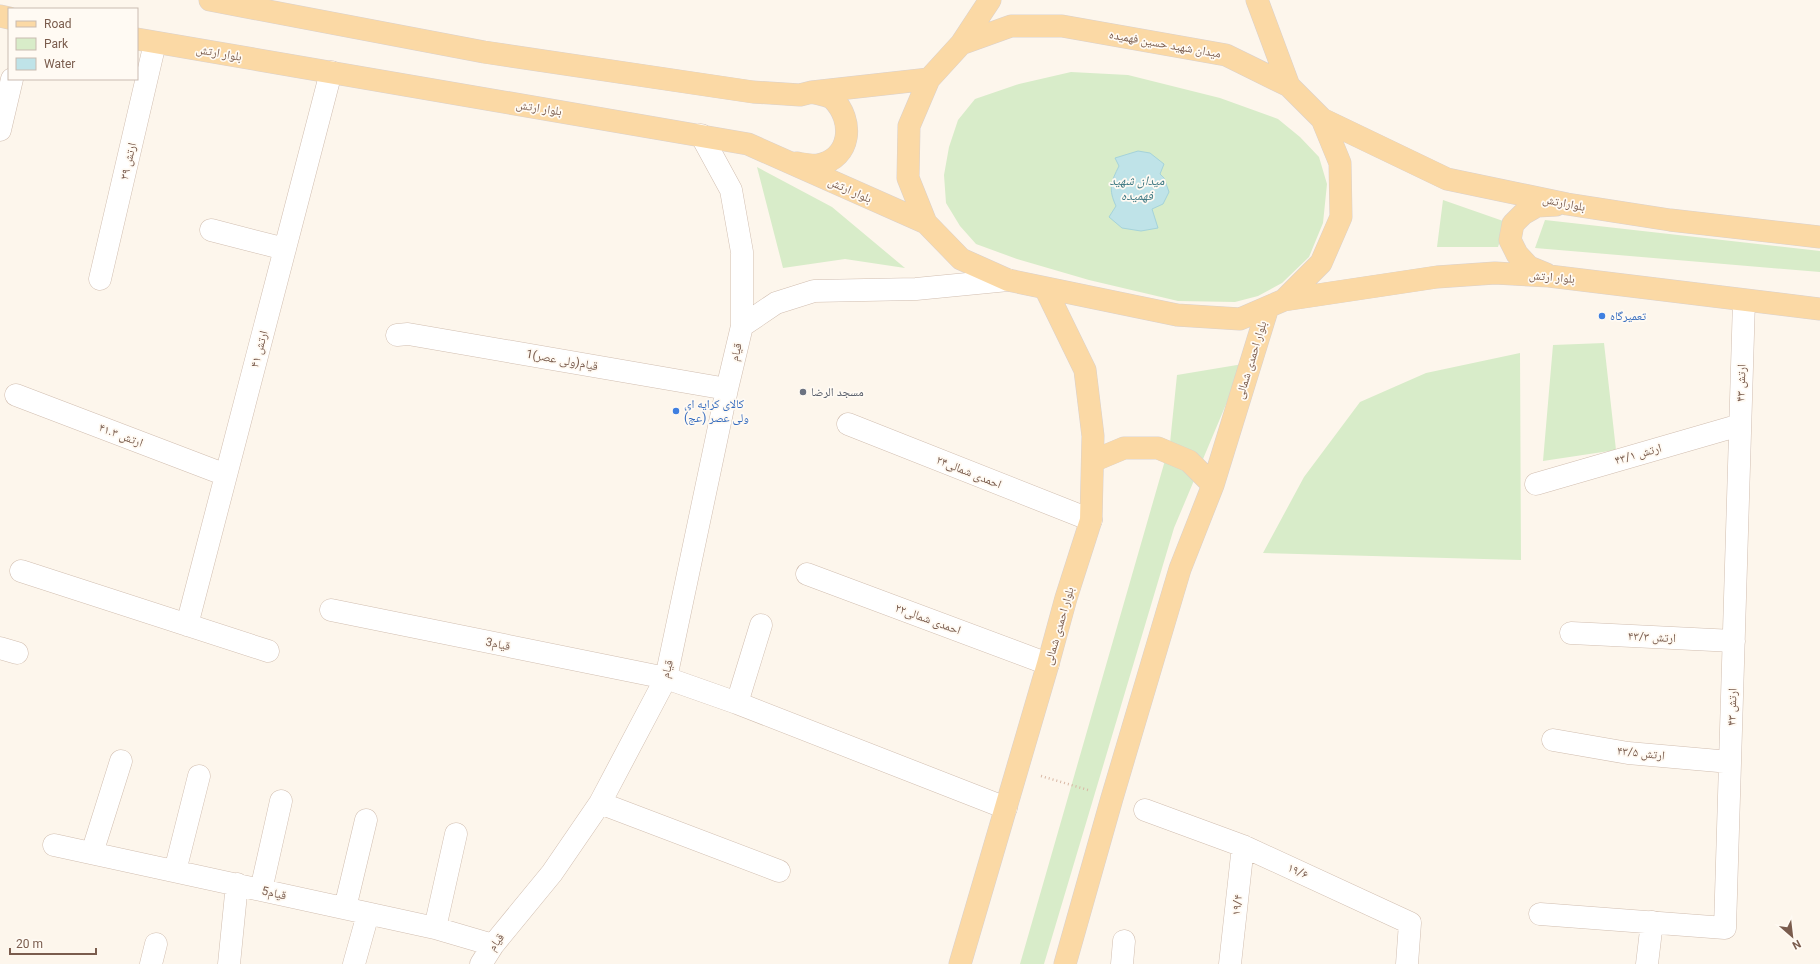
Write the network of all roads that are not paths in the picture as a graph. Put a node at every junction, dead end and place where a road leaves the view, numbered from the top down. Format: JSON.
{"nodes":[{"id":1,"x":210,"y":0,"type":"edge"},
{"id":2,"x":990,"y":0,"type":"edge"},
{"id":3,"x":1258,"y":0,"type":"edge"},
{"id":4,"x":238,"y":2,"type":"edge"},
{"id":5,"x":146,"y":41,"type":"edge"},
{"id":6,"x":961,"y":44,"type":"junction"},
{"id":7,"x":331,"y":72,"type":"junction"},
{"id":8,"x":929,"y":79,"type":"junction"},
{"id":9,"x":12,"y":80,"type":"edge"},
{"id":10,"x":1289,"y":86,"type":"junction"},
{"id":11,"x":812,"y":92,"type":"junction"},
{"id":12,"x":1322,"y":119,"type":"junction"},
{"id":13,"x":0,"y":130,"type":"edge"},
{"id":14,"x":701,"y":135,"type":"junction"},
{"id":15,"x":787,"y":162,"type":"junction"},
{"id":16,"x":1568,"y":204,"type":"junction"},
{"id":17,"x":926,"y":223,"type":"junction"},
{"id":18,"x":211,"y":230,"type":"dead end"},
{"id":19,"x":1820,"y":238,"type":"edge"},
{"id":20,"x":285,"y":249,"type":"junction"},
{"id":21,"x":1549,"y":276,"type":"junction"},
{"id":22,"x":100,"y":279,"type":"dead end"},
{"id":23,"x":1008,"y":280,"type":"junction"},
{"id":24,"x":1045,"y":288,"type":"junction"},
{"id":25,"x":1744,"y":301,"type":"junction"},
{"id":26,"x":1276,"y":304,"type":"junction"},
{"id":27,"x":1820,"y":309,"type":"edge"},
{"id":28,"x":742,"y":326,"type":"junction"},
{"id":29,"x":397,"y":335,"type":"dead end"},
{"id":30,"x":727,"y":388,"type":"junction"},
{"id":31,"x":16,"y":395,"type":"dead end"},
{"id":32,"x":848,"y":424,"type":"dead end"},
{"id":33,"x":1740,"y":425,"type":"junction"},
{"id":34,"x":1093,"y":461,"type":"junction"},
{"id":35,"x":226,"y":475,"type":"junction"},
{"id":36,"x":1536,"y":484,"type":"dead end"},
{"id":37,"x":1213,"y":485,"type":"junction"},
{"id":38,"x":1091,"y":520,"type":"junction"},
{"id":39,"x":21,"y":571,"type":"dead end"},
{"id":40,"x":807,"y":574,"type":"dead end"},
{"id":41,"x":330,"y":610,"type":"dead end"},
{"id":42,"x":187,"y":625,"type":"junction"},
{"id":43,"x":761,"y":625,"type":"dead end"},
{"id":44,"x":1571,"y":633,"type":"dead end"},
{"id":45,"x":1734,"y":641,"type":"junction"},
{"id":46,"x":268,"y":651,"type":"dead end"},
{"id":47,"x":1048,"y":664,"type":"junction"},
{"id":48,"x":666,"y":678,"type":"junction"},
{"id":49,"x":737,"y":703,"type":"junction"},
{"id":50,"x":1553,"y":740,"type":"dead end"},
{"id":51,"x":121,"y":761,"type":"dead end"},
{"id":52,"x":1730,"y":762,"type":"junction"},
{"id":53,"x":199,"y":776,"type":"dead end"},
{"id":54,"x":281,"y":801,"type":"dead end"},
{"id":55,"x":600,"y":803,"type":"junction"},
{"id":56,"x":1006,"y":808,"type":"junction"},
{"id":57,"x":1145,"y":810,"type":"dead end"},
{"id":58,"x":366,"y":820,"type":"dead end"},
{"id":59,"x":456,"y":834,"type":"dead end"},
{"id":60,"x":54,"y":844,"type":"dead end"},
{"id":61,"x":1243,"y":846,"type":"junction"},
{"id":62,"x":92,"y":853,"type":"junction"},
{"id":63,"x":175,"y":871,"type":"junction"},
{"id":64,"x":779,"y":871,"type":"dead end"},
{"id":65,"x":237,"y":884,"type":"junction"},
{"id":66,"x":261,"y":890,"type":"junction"},
{"id":67,"x":345,"y":908,"type":"junction"},
{"id":68,"x":368,"y":914,"type":"junction"},
{"id":69,"x":1540,"y":914,"type":"dead end"},
{"id":70,"x":1652,"y":922,"type":"junction"},
{"id":71,"x":435,"y":928,"type":"junction"},
{"id":72,"x":1124,"y":941,"type":"dead end"},
{"id":73,"x":493,"y":945,"type":"junction"},
{"id":74,"x":229,"y":964,"type":"edge"},
{"id":75,"x":354,"y":964,"type":"edge"},
{"id":76,"x":481,"y":964,"type":"edge"},
{"id":77,"x":960,"y":964,"type":"edge"},
{"id":78,"x":1065,"y":964,"type":"edge"},
{"id":79,"x":1122,"y":964,"type":"edge"},
{"id":80,"x":1230,"y":964,"type":"edge"},
{"id":81,"x":1407,"y":964,"type":"edge"},
{"id":82,"x":1647,"y":964,"type":"edge"}],
"edges":[{"from":1,"to":4,"type":"main road"},
{"from":2,"to":6,"type":"main road"},
{"from":3,"to":10,"type":"main road"},
{"from":4,"to":11,"type":"main road"},
{"from":5,"to":7,"type":"main road","name":"بلوار ارتش"},
{"from":5,"to":22,"type":"street","name":"ارتش ۳۹"},
{"from":6,"to":8,"type":"main road","name":"میدان شهید حسین فهمیده"},
{"from":6,"to":10,"type":"main road","name":"میدان شهید حسین فهمیده"},
{"from":7,"to":14,"type":"main road","name":"بلوار ارتش"},
{"from":7,"to":20,"type":"street","name":"ارتش ۴۱"},
{"from":8,"to":11,"type":"main road"},
{"from":8,"to":17,"type":"main road","name":"میدان شهید حسین فهمیده"},
{"from":9,"to":13,"type":"street"},
{"from":10,"to":12,"type":"main road","name":"میدان شهید حسین فهمیده"},
{"from":11,"to":15,"type":"main road"},
{"from":12,"to":16,"type":"main road","name":"بلوارارتش"},
{"from":12,"to":26,"type":"main road","name":"میدان شهید حسین فهمیده"},
{"from":14,"to":15,"type":"main road","name":"بلوار ارتش"},
{"from":14,"to":28,"type":"street","name":"قیام"},
{"from":15,"to":17,"type":"main road","name":"بلوار ارتش"},
{"from":16,"to":19,"type":"main road","name":"بلوارارتش"},
{"from":16,"to":21,"type":"main road"},
{"from":17,"to":23,"type":"main road","name":"میدان شهید حسین فهمیده"},
{"from":18,"to":20,"type":"street"},
{"from":20,"to":35,"type":"street","name":"ارتش ۴۱"},
{"from":21,"to":25,"type":"main road","name":"بلوار ارتش"},
{"from":21,"to":26,"type":"main road","name":"بلوار ارتش"},
{"from":23,"to":24,"type":"main road","name":"میدان شهید حسین فهمیده"},
{"from":23,"to":28,"type":"street","name":"قیام"},
{"from":24,"to":26,"type":"main road","name":"میدان شهید حسین فهمیده"},
{"from":24,"to":34,"type":"main road","name":"بلوار احمدی شمالی"},
{"from":25,"to":27,"type":"main road","name":"بلوار ارتش"},
{"from":25,"to":33,"type":"street","name":"ارتش ۴۳"},
{"from":26,"to":37,"type":"main road","name":"بلوار احمدی شمالی"},
{"from":28,"to":30,"type":"street","name":"قیام"},
{"from":29,"to":30,"type":"street","name":"قیام(ولی عصر)1"},
{"from":30,"to":48,"type":"street","name":"قیام"},
{"from":31,"to":35,"type":"street","name":"ارتش ۴۱.۳"},
{"from":32,"to":38,"type":"street","name":"احمدی شمالی۲۴"},
{"from":33,"to":36,"type":"street","name":"ارتش ۴۳/۱"},
{"from":33,"to":45,"type":"street","name":"ارتش ۴۳"},
{"from":34,"to":37,"type":"main road"},
{"from":34,"to":38,"type":"main road","name":"بلوار احمدی شمالی"},
{"from":35,"to":42,"type":"street","name":"ارتش ۴۱"},
{"from":37,"to":78,"type":"main road","name":"بلوار احمدی شمالی"},
{"from":38,"to":47,"type":"main road","name":"بلوار احمدی شمالی"},
{"from":39,"to":42,"type":"street"},
{"from":40,"to":47,"type":"street","name":"احمدی شمالی۲۲"},
{"from":41,"to":48,"type":"street","name":"قیام3"},
{"from":42,"to":46,"type":"street"},
{"from":43,"to":49,"type":"street"},
{"from":44,"to":45,"type":"street","name":"ارتش ۴۳/۳"},
{"from":45,"to":52,"type":"street","name":"ارتش ۴۳"},
{"from":47,"to":56,"type":"main road","name":"بلوار احمدی شمالی"},
{"from":48,"to":49,"type":"street","name":"قیام3"},
{"from":48,"to":55,"type":"street","name":"قیام"},
{"from":49,"to":56,"type":"street","name":"قیام3"},
{"from":50,"to":52,"type":"street","name":"ارتش ۴۳/۵"},
{"from":51,"to":62,"type":"street"},
{"from":52,"to":70,"type":"street","name":"ارتش ۴۳"},
{"from":53,"to":63,"type":"street"},
{"from":54,"to":66,"type":"street"},
{"from":55,"to":64,"type":"street"},
{"from":55,"to":73,"type":"street","name":"قیام"},
{"from":56,"to":77,"type":"main road","name":"بلوار احمدی شمالی"},
{"from":57,"to":61,"type":"street","name":"۱۹/۶"},
{"from":58,"to":67,"type":"street"},
{"from":59,"to":71,"type":"street"},
{"from":60,"to":62,"type":"street","name":"قیام5"},
{"from":61,"to":80,"type":"street","name":"۱۹/۴"},
{"from":61,"to":81,"type":"street","name":"۱۹/۶"},
{"from":62,"to":63,"type":"street","name":"قیام5"},
{"from":63,"to":65,"type":"street","name":"قیام5"},
{"from":65,"to":66,"type":"street","name":"قیام5"},
{"from":65,"to":74,"type":"street"},
{"from":66,"to":67,"type":"street","name":"قیام5"},
{"from":67,"to":68,"type":"street","name":"قیام5"},
{"from":68,"to":71,"type":"street","name":"قیام5"},
{"from":68,"to":75,"type":"street"},
{"from":69,"to":70,"type":"street","name":"ارتش ۴۳"},
{"from":70,"to":82,"type":"street"},
{"from":71,"to":73,"type":"street","name":"قیام5"},
{"from":72,"to":79,"type":"street"},
{"from":73,"to":76,"type":"street","name":"قیام"}]}
